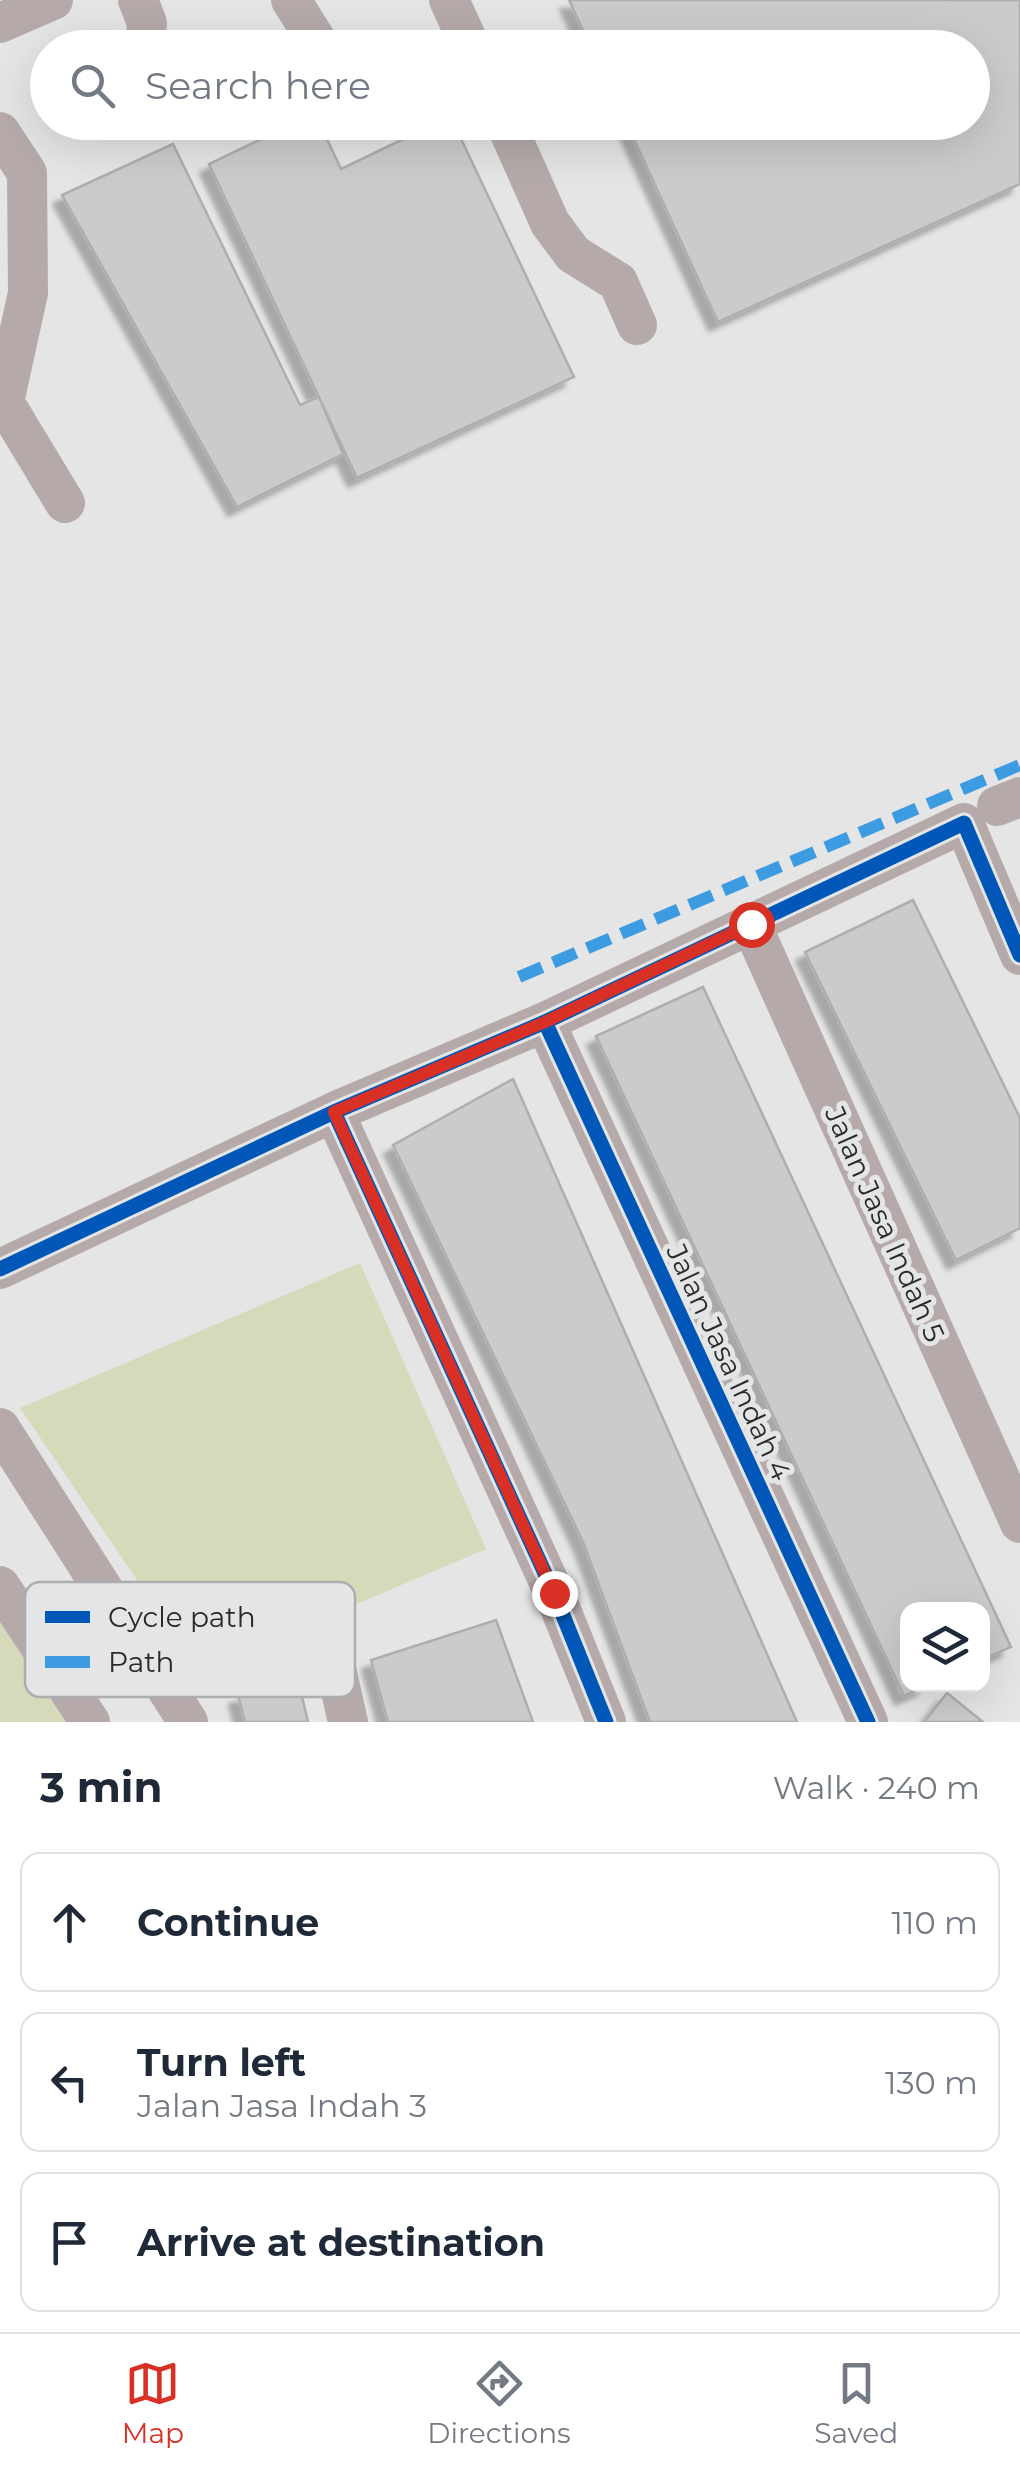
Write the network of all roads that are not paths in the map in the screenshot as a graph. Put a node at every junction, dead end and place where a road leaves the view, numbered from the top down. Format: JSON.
{"nodes":[{"id":1,"x":54,"y":0,"type":"edge"},
{"id":2,"x":138,"y":0,"type":"edge"},
{"id":3,"x":291,"y":0,"type":"edge"},
{"id":4,"x":450,"y":0,"type":"edge"},
{"id":5,"x":0,"y":23,"type":"edge"},
{"id":6,"x":147,"y":30,"type":"edge"},
{"id":7,"x":309,"y":30,"type":"edge"},
{"id":8,"x":463,"y":30,"type":"edge"},
{"id":9,"x":0,"y":132,"type":"edge"},
{"id":10,"x":513,"y":140,"type":"edge"},
{"id":11,"x":638,"y":325,"type":"dead end"},
{"id":12,"x":65,"y":504,"type":"dead end"},
{"id":13,"x":994,"y":809,"type":"edge"},
{"id":14,"x":751,"y":924,"type":"junction"},
{"id":15,"x":1020,"y":956,"type":"edge"},
{"id":16,"x":545,"y":1022,"type":"junction"},
{"id":17,"x":334,"y":1112,"type":"junction"},
{"id":18,"x":0,"y":1269,"type":"edge"},
{"id":19,"x":0,"y":1428,"type":"edge"},
{"id":20,"x":1020,"y":1523,"type":"edge"},
{"id":21,"x":98,"y":1582,"type":"edge"},
{"id":22,"x":0,"y":1586,"type":"edge"},
{"id":23,"x":25,"y":1624,"type":"edge"},
{"id":24,"x":73,"y":1697,"type":"edge"},
{"id":25,"x":172,"y":1697,"type":"edge"},
{"id":26,"x":342,"y":1697,"type":"edge"},
{"id":27,"x":90,"y":1722,"type":"edge"},
{"id":28,"x":188,"y":1722,"type":"edge"},
{"id":29,"x":348,"y":1722,"type":"edge"},
{"id":30,"x":606,"y":1722,"type":"edge"},
{"id":31,"x":868,"y":1722,"type":"edge"}],
"edges":[{"from":1,"to":5,"type":"street"},
{"from":2,"to":6,"type":"street"},
{"from":3,"to":7,"type":"street"},
{"from":4,"to":8,"type":"street"},
{"from":9,"to":12,"type":"street"},
{"from":10,"to":11,"type":"street"},
{"from":13,"to":14,"type":"street"},
{"from":13,"to":15,"type":"street"},
{"from":14,"to":16,"type":"street"},
{"from":14,"to":20,"type":"street","name":"Jalan Jasa Indah 5"},
{"from":16,"to":17,"type":"street"},
{"from":16,"to":31,"type":"street","name":"Jalan Jasa Indah 4"},
{"from":17,"to":18,"type":"street"},
{"from":17,"to":30,"type":"street"},
{"from":19,"to":21,"type":"street"},
{"from":22,"to":23,"type":"street"},
{"from":24,"to":27,"type":"street"},
{"from":25,"to":28,"type":"street"},
{"from":26,"to":29,"type":"street"}]}
